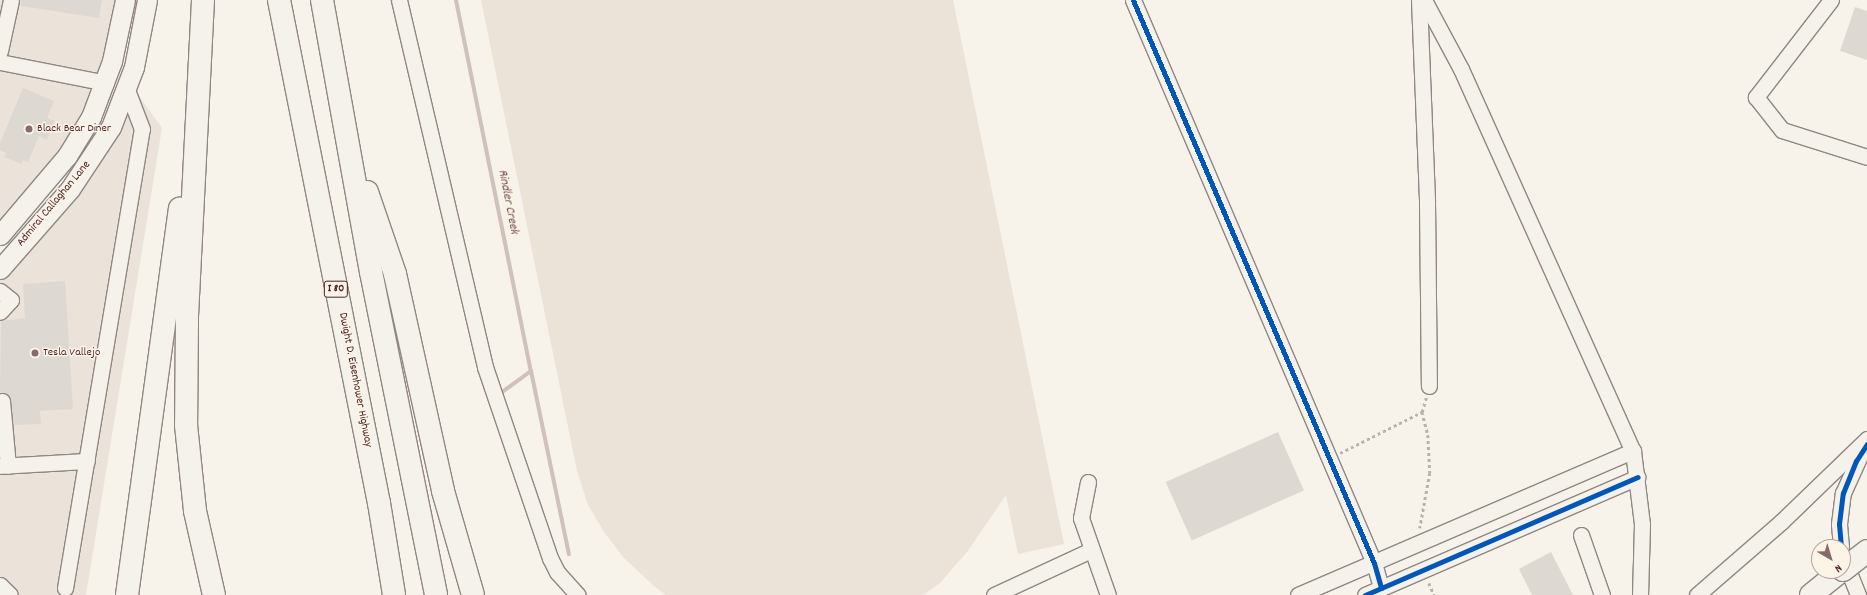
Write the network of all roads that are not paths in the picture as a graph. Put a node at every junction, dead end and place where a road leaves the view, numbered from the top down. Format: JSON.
{"nodes":[{"id":1,"x":125,"y":0,"type":"edge"},
{"id":2,"x":147,"y":0,"type":"edge"},
{"id":3,"x":204,"y":0,"type":"edge"},
{"id":4,"x":279,"y":0,"type":"edge"},
{"id":5,"x":322,"y":0,"type":"edge"},
{"id":6,"x":399,"y":0,"type":"edge"},
{"id":7,"x":1133,"y":0,"type":"edge"},
{"id":8,"x":1419,"y":0,"type":"edge"},
{"id":9,"x":1424,"y":0,"type":"edge"},
{"id":10,"x":1831,"y":0,"type":"edge"},
{"id":11,"x":7,"y":1,"type":"edge"},
{"id":12,"x":1,"y":42,"type":"edge"},
{"id":13,"x":0,"y":62,"type":"edge"},
{"id":14,"x":199,"y":79,"type":"junction"},
{"id":15,"x":106,"y":83,"type":"junction"},
{"id":16,"x":127,"y":90,"type":"junction"},
{"id":17,"x":352,"y":155,"type":"junction"},
{"id":18,"x":1867,"y":157,"type":"edge"},
{"id":19,"x":0,"y":235,"type":"edge"},
{"id":20,"x":0,"y":269,"type":"edge"},
{"id":21,"x":0,"y":291,"type":"edge"},
{"id":22,"x":0,"y":312,"type":"edge"},
{"id":23,"x":1429,"y":386,"type":"dead end"},
{"id":24,"x":2,"y":401,"type":"dead end"},
{"id":25,"x":1867,"y":439,"type":"edge"},
{"id":26,"x":1867,"y":444,"type":"edge"},
{"id":27,"x":1633,"y":451,"type":"junction"},
{"id":28,"x":87,"y":461,"type":"junction"},
{"id":29,"x":4,"y":466,"type":"edge"},
{"id":30,"x":1638,"y":477,"type":"junction"},
{"id":31,"x":1088,"y":482,"type":"dead end"},
{"id":32,"x":1581,"y":535,"type":"dead end"},
{"id":33,"x":1840,"y":539,"type":"edge"},
{"id":34,"x":1091,"y":550,"type":"junction"},
{"id":35,"x":1867,"y":551,"type":"edge"},
{"id":36,"x":1374,"y":563,"type":"junction"},
{"id":37,"x":1851,"y":563,"type":"edge"},
{"id":38,"x":1851,"y":577,"type":"edge"},
{"id":39,"x":1830,"y":579,"type":"edge"},
{"id":40,"x":0,"y":585,"type":"edge"},
{"id":41,"x":65,"y":588,"type":"dead end"},
{"id":42,"x":1381,"y":588,"type":"junction"},
{"id":43,"x":1811,"y":594,"type":"edge"},
{"id":44,"x":10,"y":595,"type":"edge"},
{"id":45,"x":127,"y":595,"type":"edge"},
{"id":46,"x":214,"y":595,"type":"edge"},
{"id":47,"x":394,"y":595,"type":"edge"},
{"id":48,"x":436,"y":595,"type":"edge"},
{"id":49,"x":473,"y":595,"type":"edge"},
{"id":50,"x":578,"y":595,"type":"edge"},
{"id":51,"x":994,"y":595,"type":"edge"},
{"id":52,"x":1108,"y":595,"type":"edge"},
{"id":53,"x":1298,"y":595,"type":"edge"},
{"id":54,"x":1365,"y":595,"type":"edge"},
{"id":55,"x":1602,"y":595,"type":"edge"},
{"id":56,"x":1640,"y":595,"type":"edge"},
{"id":57,"x":1697,"y":595,"type":"edge"},
{"id":58,"x":1858,"y":595,"type":"edge"}],
"edges":[{"from":1,"to":15,"type":"main road","name":"Admiral Callaghan Lane"},
{"from":2,"to":16,"type":"main road","name":"Admiral Callaghan Lane"},
{"from":3,"to":14,"type":"highway"},
{"from":4,"to":47,"type":"highway","name":"Dwight D. Eisenhower Highway","number":"I 80"},
{"from":5,"to":17,"type":"highway"},
{"from":6,"to":50,"type":"street"},
{"from":7,"to":36,"type":"street"},
{"from":8,"to":23,"type":"street"},
{"from":9,"to":27,"type":"street"},
{"from":10,"to":18,"type":"street"},
{"from":11,"to":12,"type":"street"},
{"from":13,"to":15,"type":"street"},
{"from":14,"to":45,"type":"highway"},
{"from":14,"to":46,"type":"highway"},
{"from":15,"to":19,"type":"main road","name":"Admiral Callaghan Lane"},
{"from":16,"to":20,"type":"main road","name":"Admiral Callaghan Lane"},
{"from":16,"to":28,"type":"street"},
{"from":17,"to":48,"type":"highway"},
{"from":17,"to":49,"type":"highway"},
{"from":21,"to":22,"type":"street"},
{"from":24,"to":29,"type":"street"},
{"from":25,"to":57,"type":"street"},
{"from":26,"to":33,"type":"street"},
{"from":27,"to":30,"type":"street"},
{"from":27,"to":36,"type":"street"},
{"from":28,"to":29,"type":"street"},
{"from":28,"to":41,"type":"street"},
{"from":30,"to":42,"type":"street"},
{"from":30,"to":56,"type":"street"},
{"from":31,"to":34,"type":"street"},
{"from":32,"to":55,"type":"street"},
{"from":34,"to":51,"type":"street"},
{"from":34,"to":52,"type":"street"},
{"from":35,"to":37,"type":"highway","bridge":true},
{"from":36,"to":42,"type":"street"},
{"from":36,"to":53,"type":"street"},
{"from":38,"to":58,"type":"street"},
{"from":39,"to":43,"type":"highway"},
{"from":40,"to":44,"type":"street"},
{"from":42,"to":54,"type":"street"}]}
